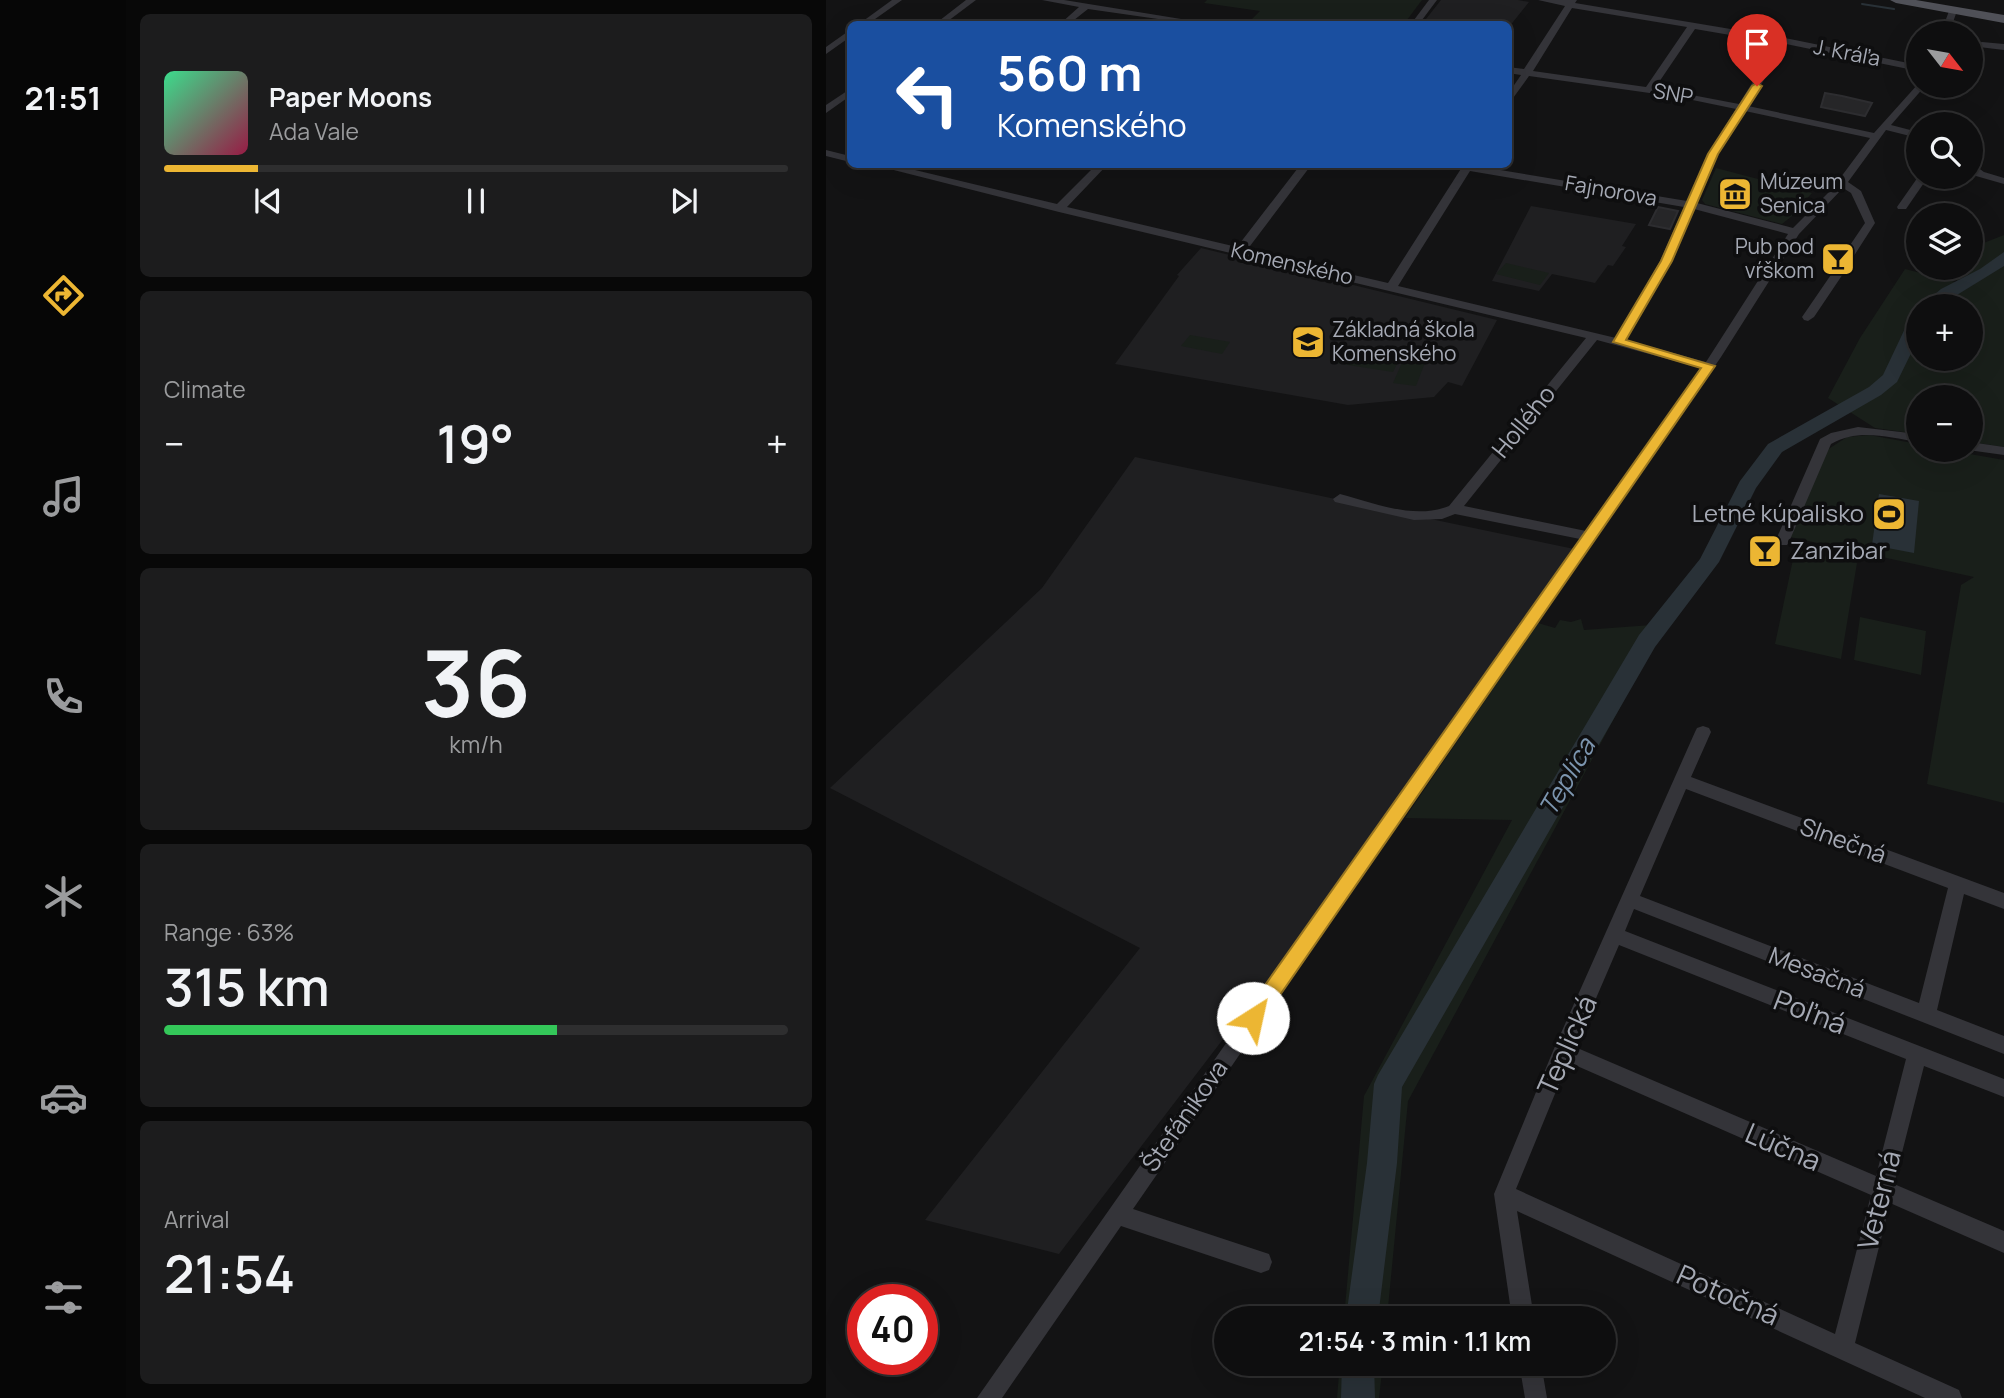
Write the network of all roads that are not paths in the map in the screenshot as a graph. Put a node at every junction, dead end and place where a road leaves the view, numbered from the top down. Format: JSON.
{"nodes":[{"id":1,"x":898,"y":0,"type":"edge"},
{"id":2,"x":972,"y":0,"type":"edge"},
{"id":3,"x":1046,"y":0,"type":"edge"},
{"id":4,"x":1433,"y":0,"type":"edge"},
{"id":5,"x":1542,"y":0,"type":"edge"},
{"id":6,"x":1896,"y":0,"type":"edge"},
{"id":7,"x":1571,"y":2,"type":"edge"},
{"id":8,"x":1956,"y":5,"type":"edge"},
{"id":9,"x":1086,"y":6,"type":"junction"},
{"id":10,"x":2004,"y":19,"type":"edge"},
{"id":11,"x":867,"y":21,"type":"edge"},
{"id":12,"x":944,"y":21,"type":"edge"},
{"id":13,"x":1068,"y":21,"type":"edge"},
{"id":14,"x":1188,"y":21,"type":"edge"},
{"id":15,"x":1417,"y":21,"type":"edge"},
{"id":16,"x":1693,"y":25,"type":"junction"},
{"id":17,"x":847,"y":35,"type":"edge"},
{"id":18,"x":1783,"y":41,"type":"junction"},
{"id":19,"x":1983,"y":45,"type":"edge"},
{"id":20,"x":2004,"y":47,"type":"edge"},
{"id":21,"x":826,"y":51,"type":"edge"},
{"id":22,"x":1906,"y":66,"type":"edge"},
{"id":23,"x":1512,"y":70,"type":"edge"},
{"id":24,"x":1527,"y":72,"type":"junction"},
{"id":25,"x":1649,"y":90,"type":"junction"},
{"id":26,"x":847,"y":94,"type":"edge"},
{"id":27,"x":1512,"y":96,"type":"edge"},
{"id":28,"x":1909,"y":98,"type":"edge"},
{"id":29,"x":1744,"y":107,"type":"junction"},
{"id":30,"x":826,"y":110,"type":"edge"},
{"id":31,"x":1887,"y":123,"type":"junction"},
{"id":32,"x":1906,"y":126,"type":"edge"},
{"id":33,"x":1906,"y":130,"type":"edge"},
{"id":34,"x":1876,"y":136,"type":"junction"},
{"id":35,"x":826,"y":153,"type":"edge"},
{"id":36,"x":847,"y":158,"type":"edge"},
{"id":37,"x":898,"y":168,"type":"edge"},
{"id":38,"x":1099,"y":168,"type":"edge"},
{"id":39,"x":1304,"y":168,"type":"edge"},
{"id":40,"x":1467,"y":168,"type":"edge"},
{"id":41,"x":1479,"y":168,"type":"edge"},
{"id":42,"x":1983,"y":175,"type":"edge"},
{"id":43,"x":2004,"y":181,"type":"edge"},
{"id":44,"x":1842,"y":183,"type":"junction"},
{"id":45,"x":1915,"y":189,"type":"edge"},
{"id":46,"x":1690,"y":205,"type":"junction"},
{"id":47,"x":1902,"y":207,"type":"dead end"},
{"id":48,"x":1059,"y":209,"type":"junction"},
{"id":49,"x":1795,"y":232,"type":"junction"},
{"id":50,"x":1239,"y":252,"type":"junction"},
{"id":51,"x":1391,"y":288,"type":"junction"},
{"id":52,"x":1808,"y":317,"type":"dead end"},
{"id":53,"x":1594,"y":336,"type":"junction"},
{"id":54,"x":1619,"y":342,"type":"junction"},
{"id":55,"x":1709,"y":366,"type":"junction"},
{"id":56,"x":1906,"y":436,"type":"edge"},
{"id":57,"x":1983,"y":448,"type":"edge"},
{"id":58,"x":2004,"y":451,"type":"edge"},
{"id":59,"x":1340,"y":499,"type":"dead end"},
{"id":60,"x":1454,"y":509,"type":"junction"},
{"id":61,"x":1589,"y":536,"type":"junction"},
{"id":62,"x":1782,"y":542,"type":"dead end"},
{"id":63,"x":1703,"y":732,"type":"dead end"},
{"id":64,"x":1683,"y":781,"type":"junction"},
{"id":65,"x":1958,"y":884,"type":"junction"},
{"id":66,"x":1631,"y":900,"type":"junction"},
{"id":67,"x":2004,"y":901,"type":"edge"},
{"id":68,"x":1615,"y":936,"type":"junction"},
{"id":69,"x":1926,"y":1015,"type":"junction"},
{"id":70,"x":2004,"y":1045,"type":"edge"},
{"id":71,"x":1563,"y":1051,"type":"junction"},
{"id":72,"x":1917,"y":1053,"type":"junction"},
{"id":73,"x":2004,"y":1088,"type":"edge"},
{"id":74,"x":1881,"y":1190,"type":"junction"},
{"id":75,"x":1504,"y":1194,"type":"junction"},
{"id":76,"x":1116,"y":1214,"type":"junction"},
{"id":77,"x":2004,"y":1242,"type":"edge"},
{"id":78,"x":1261,"y":1262,"type":"dead end"},
{"id":79,"x":1521,"y":1306,"type":"edge"},
{"id":80,"x":1843,"y":1348,"type":"junction"},
{"id":81,"x":1532,"y":1376,"type":"edge"},
{"id":82,"x":988,"y":1398,"type":"edge"},
{"id":83,"x":1536,"y":1398,"type":"edge"},
{"id":84,"x":1951,"y":1398,"type":"edge"}],
"edges":[{"from":1,"to":11,"type":"street"},
{"from":2,"to":12,"type":"street"},
{"from":3,"to":9,"type":"street"},
{"from":4,"to":15,"type":"street"},
{"from":5,"to":7,"type":"street","name":"J. Kráľa"},
{"from":6,"to":8,"type":"main road"},
{"from":7,"to":16,"type":"street","name":"J. Kráľa"},
{"from":7,"to":24,"type":"street"},
{"from":8,"to":10,"type":"main road"},
{"from":9,"to":13,"type":"street"},
{"from":9,"to":14,"type":"street"},
{"from":16,"to":18,"type":"street","name":"J. Kráľa"},
{"from":16,"to":25,"type":"street"},
{"from":17,"to":21,"type":"street"},
{"from":18,"to":22,"type":"street","name":"J. Kráľa"},
{"from":18,"to":29,"type":"street"},
{"from":19,"to":20,"type":"street"},
{"from":23,"to":24,"type":"street","name":"SNP"},
{"from":24,"to":25,"type":"street","name":"SNP"},
{"from":24,"to":27,"type":"street"},
{"from":25,"to":29,"type":"street","name":"SNP"},
{"from":26,"to":30,"type":"street"},
{"from":28,"to":31,"type":"street","name":"Štefánikova"},
{"from":29,"to":34,"type":"street","name":"SNP"},
{"from":29,"to":46,"type":"street"},
{"from":31,"to":32,"type":"street"},
{"from":31,"to":33,"type":"street"},
{"from":31,"to":34,"type":"street","name":"Štefánikova"},
{"from":34,"to":44,"type":"street","name":"Štefánikova"},
{"from":35,"to":36,"type":"street"},
{"from":37,"to":48,"type":"street","name":"Komenského"},
{"from":38,"to":48,"type":"street"},
{"from":39,"to":50,"type":"street"},
{"from":40,"to":51,"type":"street"},
{"from":41,"to":46,"type":"street","name":"Fajnorova"},
{"from":42,"to":43,"type":"street"},
{"from":44,"to":49,"type":"street","name":"Štefánikova"},
{"from":44,"to":52,"type":"street"},
{"from":45,"to":47,"type":"street"},
{"from":46,"to":49,"type":"street","name":"Fajnorova"},
{"from":46,"to":54,"type":"street"},
{"from":48,"to":50,"type":"street","name":"Komenského"},
{"from":49,"to":55,"type":"street","name":"Štefánikova"},
{"from":50,"to":51,"type":"street","name":"Komenského"},
{"from":51,"to":53,"type":"street","name":"Komenského"},
{"from":53,"to":54,"type":"street","name":"Komenského"},
{"from":53,"to":60,"type":"street","name":"Hollého"},
{"from":54,"to":55,"type":"street","name":"Komenského"},
{"from":55,"to":61,"type":"street","name":"Štefánikova"},
{"from":56,"to":62,"type":"street"},
{"from":57,"to":58,"type":"street"},
{"from":59,"to":60,"type":"street"},
{"from":60,"to":61,"type":"street"},
{"from":61,"to":76,"type":"street","name":"Štefánikova"},
{"from":63,"to":64,"type":"street","name":"Teplická"},
{"from":64,"to":65,"type":"street","name":"Slnečná"},
{"from":64,"to":66,"type":"street","name":"Teplická"},
{"from":65,"to":67,"type":"street","name":"Slnečná"},
{"from":65,"to":69,"type":"street"},
{"from":66,"to":68,"type":"street","name":"Teplická"},
{"from":66,"to":69,"type":"street","name":"Mesačná"},
{"from":68,"to":71,"type":"street","name":"Teplická"},
{"from":68,"to":72,"type":"street","name":"Poľná"},
{"from":69,"to":70,"type":"street","name":"Mesačná"},
{"from":71,"to":74,"type":"street","name":"Lúčna"},
{"from":71,"to":75,"type":"street","name":"Teplická"},
{"from":72,"to":73,"type":"street","name":"Poľná"},
{"from":72,"to":74,"type":"street","name":"Veterná"},
{"from":74,"to":77,"type":"street","name":"Lúčna"},
{"from":74,"to":80,"type":"street","name":"Veterná"},
{"from":75,"to":79,"type":"street"},
{"from":75,"to":80,"type":"street","name":"Potočná"},
{"from":76,"to":78,"type":"street"},
{"from":76,"to":82,"type":"street","name":"Štefánikova"},
{"from":80,"to":84,"type":"street","name":"Potočná"},
{"from":81,"to":83,"type":"street"}]}
